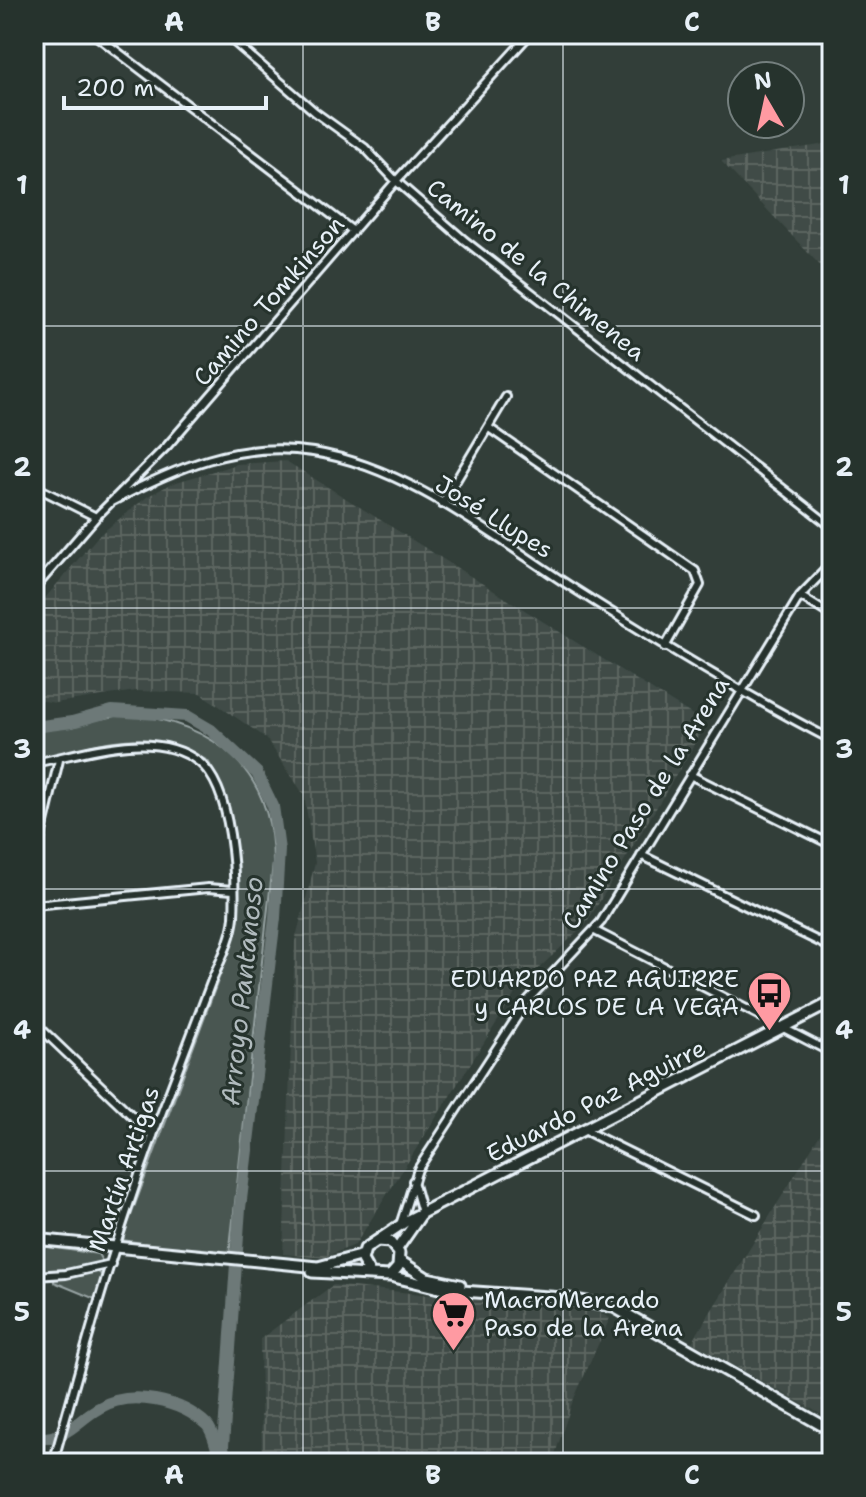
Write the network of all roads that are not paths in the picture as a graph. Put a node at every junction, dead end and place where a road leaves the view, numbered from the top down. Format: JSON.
{"nodes":[{"id":1,"x":94,"y":34,"type":"edge"},
{"id":2,"x":225,"y":34,"type":"edge"},
{"id":3,"x":530,"y":34,"type":"edge"},
{"id":4,"x":396,"y":181,"type":"junction"},
{"id":5,"x":353,"y":231,"type":"junction"},
{"id":6,"x":506,"y":397,"type":"dead end"},
{"id":7,"x":489,"y":428,"type":"junction"},
{"id":8,"x":34,"y":486,"type":"edge"},
{"id":9,"x":111,"y":502,"type":"junction"},
{"id":10,"x":442,"y":504,"type":"junction"},
{"id":11,"x":96,"y":517,"type":"junction"},
{"id":12,"x":832,"y":527,"type":"edge"},
{"id":13,"x":832,"y":563,"type":"edge"},
{"id":14,"x":34,"y":589,"type":"edge"},
{"id":15,"x":800,"y":596,"type":"junction"},
{"id":16,"x":832,"y":616,"type":"edge"},
{"id":17,"x":665,"y":647,"type":"junction"},
{"id":18,"x":739,"y":692,"type":"junction"},
{"id":19,"x":832,"y":740,"type":"edge"},
{"id":20,"x":59,"y":760,"type":"junction"},
{"id":21,"x":34,"y":763,"type":"edge"},
{"id":22,"x":690,"y":775,"type":"junction"},
{"id":23,"x":832,"y":845,"type":"edge"},
{"id":24,"x":641,"y":855,"type":"junction"},
{"id":25,"x":34,"y":865,"type":"edge"},
{"id":26,"x":233,"y":890,"type":"junction"},
{"id":27,"x":34,"y":905,"type":"edge"},
{"id":28,"x":832,"y":930,"type":"edge"},
{"id":29,"x":595,"y":931,"type":"junction"},
{"id":30,"x":821,"y":943,"type":"junction"},
{"id":31,"x":832,"y":948,"type":"edge"},
{"id":32,"x":832,"y":1002,"type":"edge"},
{"id":33,"x":34,"y":1022,"type":"edge"},
{"id":34,"x":783,"y":1027,"type":"junction"},
{"id":35,"x":832,"y":1053,"type":"edge"},
{"id":36,"x":584,"y":1130,"type":"junction"},
{"id":37,"x":153,"y":1136,"type":"junction"},
{"id":38,"x":413,"y":1181,"type":"junction"},
{"id":39,"x":422,"y":1213,"type":"junction"},
{"id":40,"x":756,"y":1215,"type":"dead end"},
{"id":41,"x":405,"y":1226,"type":"junction"},
{"id":42,"x":34,"y":1239,"type":"edge"},
{"id":43,"x":374,"y":1241,"type":"junction"},
{"id":44,"x":115,"y":1248,"type":"junction"},
{"id":45,"x":397,"y":1249,"type":"junction"},
{"id":46,"x":363,"y":1255,"type":"junction"},
{"id":47,"x":400,"y":1261,"type":"junction"},
{"id":48,"x":111,"y":1264,"type":"junction"},
{"id":49,"x":264,"y":1264,"type":"junction"},
{"id":50,"x":370,"y":1274,"type":"junction"},
{"id":51,"x":34,"y":1276,"type":"edge"},
{"id":52,"x":390,"y":1276,"type":"junction"},
{"id":53,"x":491,"y":1291,"type":"junction"},
{"id":54,"x":832,"y":1431,"type":"edge"},
{"id":55,"x":53,"y":1463,"type":"edge"}],
"edges":[{"from":1,"to":5,"type":"street"},
{"from":2,"to":4,"type":"street","name":"Camino de la Chimenea"},
{"from":3,"to":4,"type":"street","name":"Camino Tomkinson"},
{"from":4,"to":5,"type":"street","name":"Camino Tomkinson"},
{"from":4,"to":12,"type":"street","name":"Camino de la Chimenea"},
{"from":5,"to":9,"type":"street","name":"Camino Tomkinson"},
{"from":6,"to":7,"type":"street"},
{"from":7,"to":10,"type":"street"},
{"from":7,"to":17,"type":"street"},
{"from":8,"to":11,"type":"street"},
{"from":9,"to":10,"type":"street","name":"José Llupes"},
{"from":9,"to":11,"type":"street","name":"Camino Tomkinson"},
{"from":10,"to":17,"type":"street","name":"José Llupes"},
{"from":11,"to":14,"type":"street","name":"Camino Tomkinson"},
{"from":13,"to":15,"type":"street","name":"Camino Paso de la Arena"},
{"from":15,"to":16,"type":"street"},
{"from":15,"to":18,"type":"street","name":"Camino Paso de la Arena"},
{"from":17,"to":18,"type":"street","name":"José Llupes"},
{"from":18,"to":19,"type":"street","name":"José Llupes"},
{"from":18,"to":22,"type":"street","name":"Camino Paso de la Arena"},
{"from":20,"to":21,"type":"street","name":"Martín Artigas"},
{"from":20,"to":25,"type":"street"},
{"from":20,"to":26,"type":"street","name":"Martín Artigas"},
{"from":22,"to":23,"type":"street"},
{"from":22,"to":24,"type":"street","name":"Camino Paso de la Arena"},
{"from":24,"to":29,"type":"street","name":"Camino Paso de la Arena"},
{"from":24,"to":30,"type":"street"},
{"from":26,"to":27,"type":"street"},
{"from":26,"to":37,"type":"street","name":"Martín Artigas"},
{"from":28,"to":30,"type":"street"},
{"from":29,"to":34,"type":"street"},
{"from":29,"to":38,"type":"street","name":"Camino Paso de la Arena"},
{"from":30,"to":31,"type":"street"},
{"from":32,"to":34,"type":"main road","name":"Eduardo Paz Aguirre"},
{"from":33,"to":37,"type":"street"},
{"from":34,"to":35,"type":"street"},
{"from":34,"to":36,"type":"main road","name":"Eduardo Paz Aguirre"},
{"from":36,"to":39,"type":"main road","name":"Eduardo Paz Aguirre"},
{"from":36,"to":40,"type":"street"},
{"from":37,"to":44,"type":"street","name":"Martín Artigas"},
{"from":38,"to":39,"type":"street"},
{"from":38,"to":41,"type":"street","name":"Camino Paso de la Arena"},
{"from":39,"to":41,"type":"main road"},
{"from":41,"to":43,"type":"main road"},
{"from":41,"to":45,"type":"main road"},
{"from":42,"to":44,"type":"main road"},
{"from":43,"to":45,"type":"main road"},
{"from":43,"to":46,"type":"main road"},
{"from":44,"to":48,"type":"street","name":"Martín Artigas"},
{"from":44,"to":49,"type":"main road"},
{"from":45,"to":47,"type":"main road"},
{"from":46,"to":49,"type":"main road"},
{"from":46,"to":50,"type":"main road"},
{"from":47,"to":52,"type":"main road"},
{"from":47,"to":53,"type":"main road"},
{"from":48,"to":51,"type":"street"},
{"from":48,"to":55,"type":"street","name":"Martín Artigas"},
{"from":49,"to":50,"type":"main road"},
{"from":50,"to":52,"type":"main road"},
{"from":52,"to":53,"type":"main road"},
{"from":53,"to":54,"type":"main road"}]}
